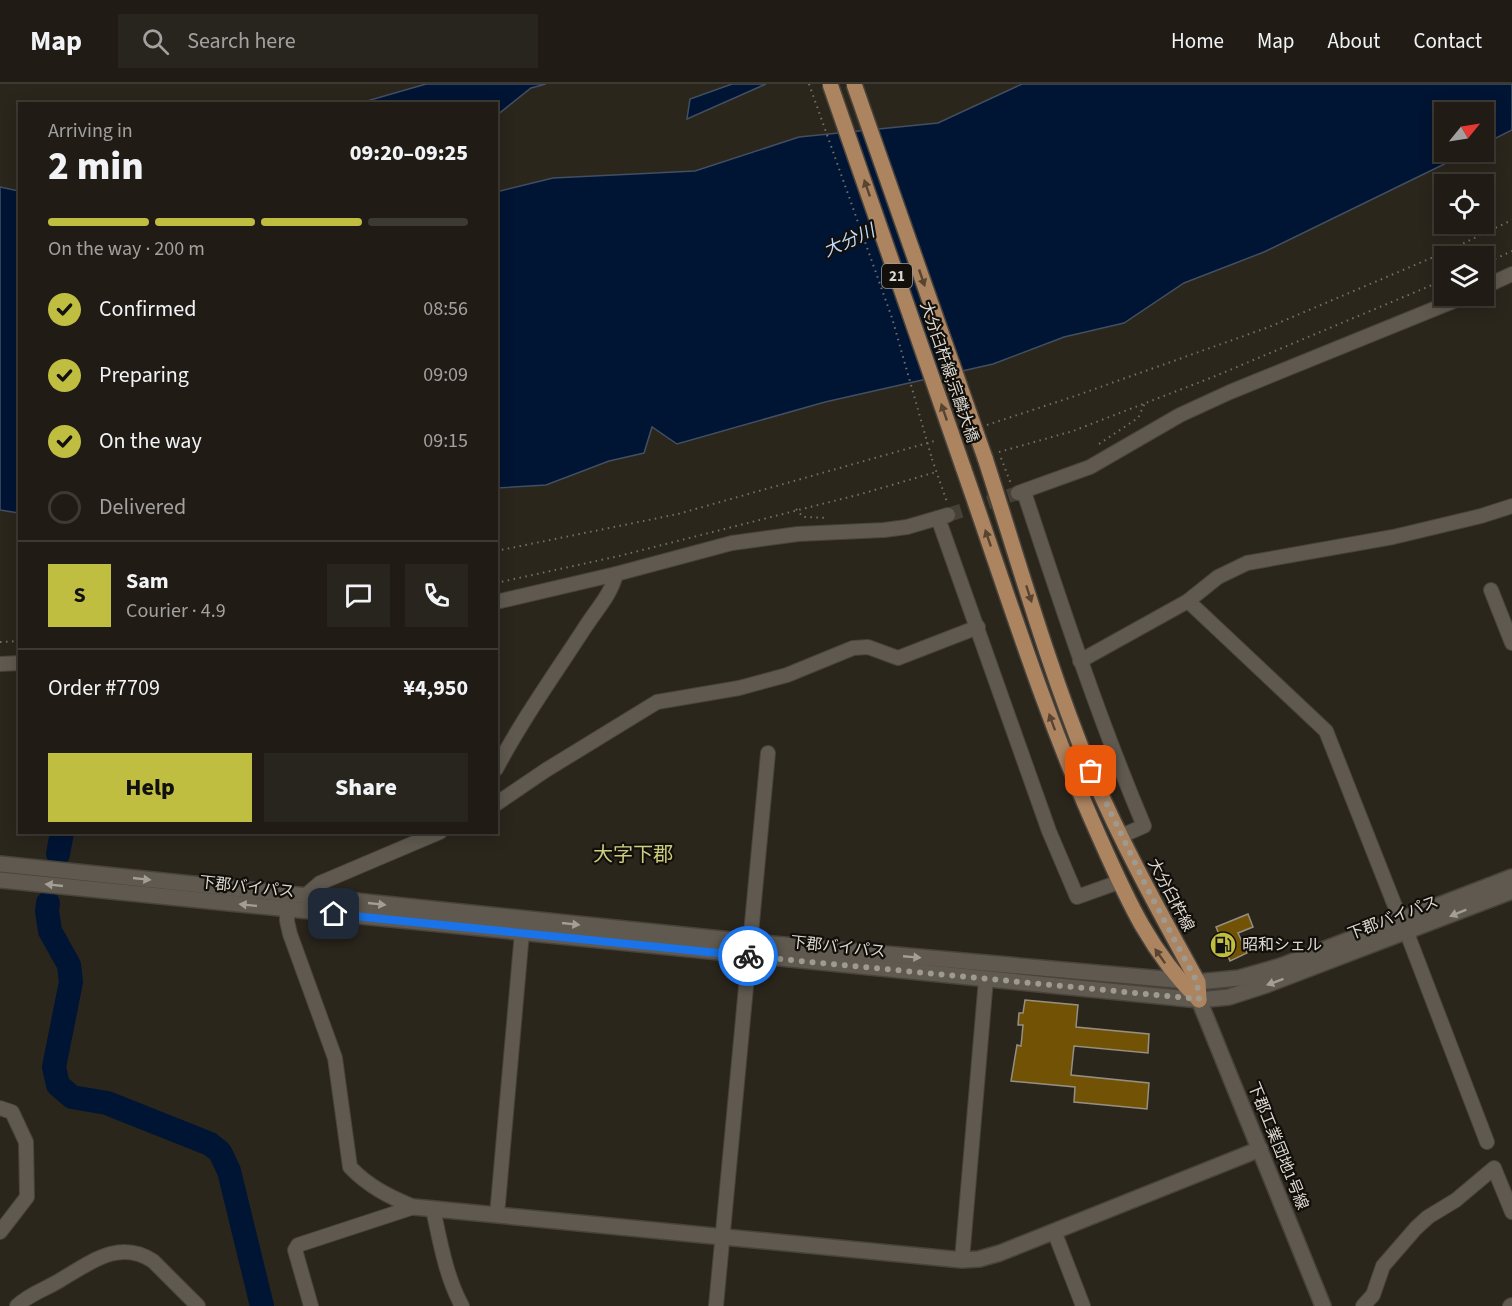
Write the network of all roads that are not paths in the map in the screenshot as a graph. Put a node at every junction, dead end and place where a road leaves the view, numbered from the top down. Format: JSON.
{"nodes":[{"id":1,"x":831,"y":84,"type":"edge"},
{"id":2,"x":854,"y":84,"type":"edge"},
{"id":3,"x":1512,"y":274,"type":"edge"},
{"id":4,"x":1494,"y":282,"type":"edge"},
{"id":5,"x":1441,"y":306,"type":"edge"},
{"id":6,"x":992,"y":455,"type":"joint"},
{"id":7,"x":1512,"y":506,"type":"edge"},
{"id":8,"x":616,"y":574,"type":"junction"},
{"id":9,"x":1491,"y":590,"type":"dead end"},
{"id":10,"x":1188,"y":601,"type":"junction"},
{"id":11,"x":498,"y":602,"type":"edge"},
{"id":12,"x":978,"y":627,"type":"junction"},
{"id":13,"x":1512,"y":643,"type":"edge"},
{"id":14,"x":1080,"y":661,"type":"junction"},
{"id":15,"x":18,"y":663,"type":"edge"},
{"id":16,"x":0,"y":664,"type":"edge"},
{"id":17,"x":768,"y":753,"type":"dead end"},
{"id":18,"x":498,"y":765,"type":"edge"},
{"id":19,"x":498,"y":803,"type":"edge"},
{"id":20,"x":435,"y":834,"type":"edge"},
{"id":21,"x":1121,"y":836,"type":"junction"},
{"id":22,"x":0,"y":864,"type":"edge"},
{"id":23,"x":1512,"y":877,"type":"edge"},
{"id":24,"x":0,"y":880,"type":"edge"},
{"id":25,"x":1119,"y":882,"type":"junction"},
{"id":26,"x":1512,"y":891,"type":"edge"},
{"id":27,"x":305,"y":896,"type":"junction"},
{"id":28,"x":287,"y":909,"type":"junction"},
{"id":29,"x":523,"y":926,"type":"junction"},
{"id":30,"x":1404,"y":926,"type":"junction"},
{"id":31,"x":750,"y":949,"type":"junction"},
{"id":32,"x":986,"y":979,"type":"junction"},
{"id":33,"x":1180,"y":981,"type":"junction"},
{"id":34,"x":1197,"y":982,"type":"junction"},
{"id":35,"x":1199,"y":999,"type":"junction"},
{"id":36,"x":0,"y":1108,"type":"edge"},
{"id":37,"x":1487,"y":1142,"type":"dead end"},
{"id":38,"x":1260,"y":1149,"type":"junction"},
{"id":39,"x":414,"y":1207,"type":"junction"},
{"id":40,"x":433,"y":1209,"type":"junction"},
{"id":41,"x":1512,"y":1212,"type":"edge"},
{"id":42,"x":497,"y":1215,"type":"junction"},
{"id":43,"x":1054,"y":1231,"type":"junction"},
{"id":44,"x":0,"y":1232,"type":"edge"},
{"id":45,"x":722,"y":1238,"type":"junction"},
{"id":46,"x":962,"y":1260,"type":"junction"},
{"id":47,"x":17,"y":1306,"type":"edge"},
{"id":48,"x":198,"y":1306,"type":"edge"},
{"id":49,"x":311,"y":1306,"type":"edge"},
{"id":50,"x":462,"y":1306,"type":"edge"},
{"id":51,"x":716,"y":1306,"type":"edge"},
{"id":52,"x":1083,"y":1306,"type":"edge"},
{"id":53,"x":1323,"y":1306,"type":"edge"},
{"id":54,"x":1363,"y":1306,"type":"edge"}],
"edges":[{"from":25,"to":1,"type":"main road","name":"大分臼杵線;宗麟大橋","number":"21","one_way":true,"bridge":true},
{"from":2,"to":6,"type":"main road","name":"大分臼杵線;宗麟大橋","number":"21","one_way":true,"bridge":true},
{"from":3,"to":4,"type":"street"},
{"from":5,"to":14,"type":"street"},
{"from":6,"to":21,"type":"main road","name":"大分臼杵線","number":"21","one_way":true},
{"from":7,"to":10,"type":"street"},
{"from":8,"to":11,"type":"street"},
{"from":8,"to":12,"type":"street"},
{"from":8,"to":18,"type":"street"},
{"from":9,"to":13,"type":"street"},
{"from":10,"to":14,"type":"street"},
{"from":10,"to":30,"type":"street"},
{"from":12,"to":19,"type":"street"},
{"from":12,"to":25,"type":"street"},
{"from":14,"to":21,"type":"street"},
{"from":15,"to":16,"type":"street"},
{"from":17,"to":31,"type":"street"},
{"from":20,"to":27,"type":"street"},
{"from":21,"to":34,"type":"main road","name":"大分臼杵線","number":"21"},
{"from":22,"to":27,"type":"street","name":"下郡バイパス","one_way":true},
{"from":23,"to":30,"type":"street","name":"下郡バイパス"},
{"from":28,"to":24,"type":"street","name":"下郡バイパス","one_way":true},
{"from":33,"to":25,"type":"main road","number":"21","one_way":true},
{"from":26,"to":30,"type":"street","name":"下郡バイパス","one_way":true},
{"from":27,"to":29,"type":"street","name":"下郡バイパス","one_way":true},
{"from":28,"to":29,"type":"street","name":"下郡バイパス"},
{"from":28,"to":39,"type":"street"},
{"from":29,"to":31,"type":"street","name":"下郡バイパス"},
{"from":29,"to":42,"type":"street"},
{"from":30,"to":34,"type":"street","name":"下郡バイパス"},
{"from":30,"to":35,"type":"street","name":"下郡バイパス","one_way":true},
{"from":30,"to":37,"type":"street"},
{"from":31,"to":32,"type":"street","name":"下郡バイパス"},
{"from":31,"to":33,"type":"street","name":"下郡バイパス","one_way":true},
{"from":31,"to":45,"type":"street"},
{"from":32,"to":35,"type":"street","name":"下郡バイパス"},
{"from":32,"to":46,"type":"street"},
{"from":33,"to":34,"type":"street","name":"下郡バイパス"},
{"from":33,"to":35,"type":"main road","number":"21"},
{"from":34,"to":35,"type":"main road","name":"大分臼杵線","number":"21"},
{"from":35,"to":38,"type":"street","name":"下郡工業団地1号線"},
{"from":36,"to":44,"type":"street"},
{"from":38,"to":43,"type":"street"},
{"from":38,"to":53,"type":"street","name":"下郡工業団地1号線"},
{"from":39,"to":40,"type":"street"},
{"from":39,"to":49,"type":"street"},
{"from":40,"to":42,"type":"street"},
{"from":40,"to":50,"type":"street"},
{"from":41,"to":54,"type":"street"},
{"from":42,"to":45,"type":"street"},
{"from":43,"to":46,"type":"street"},
{"from":43,"to":52,"type":"street"},
{"from":45,"to":46,"type":"street"},
{"from":45,"to":51,"type":"street"},
{"from":47,"to":48,"type":"street"}]}
